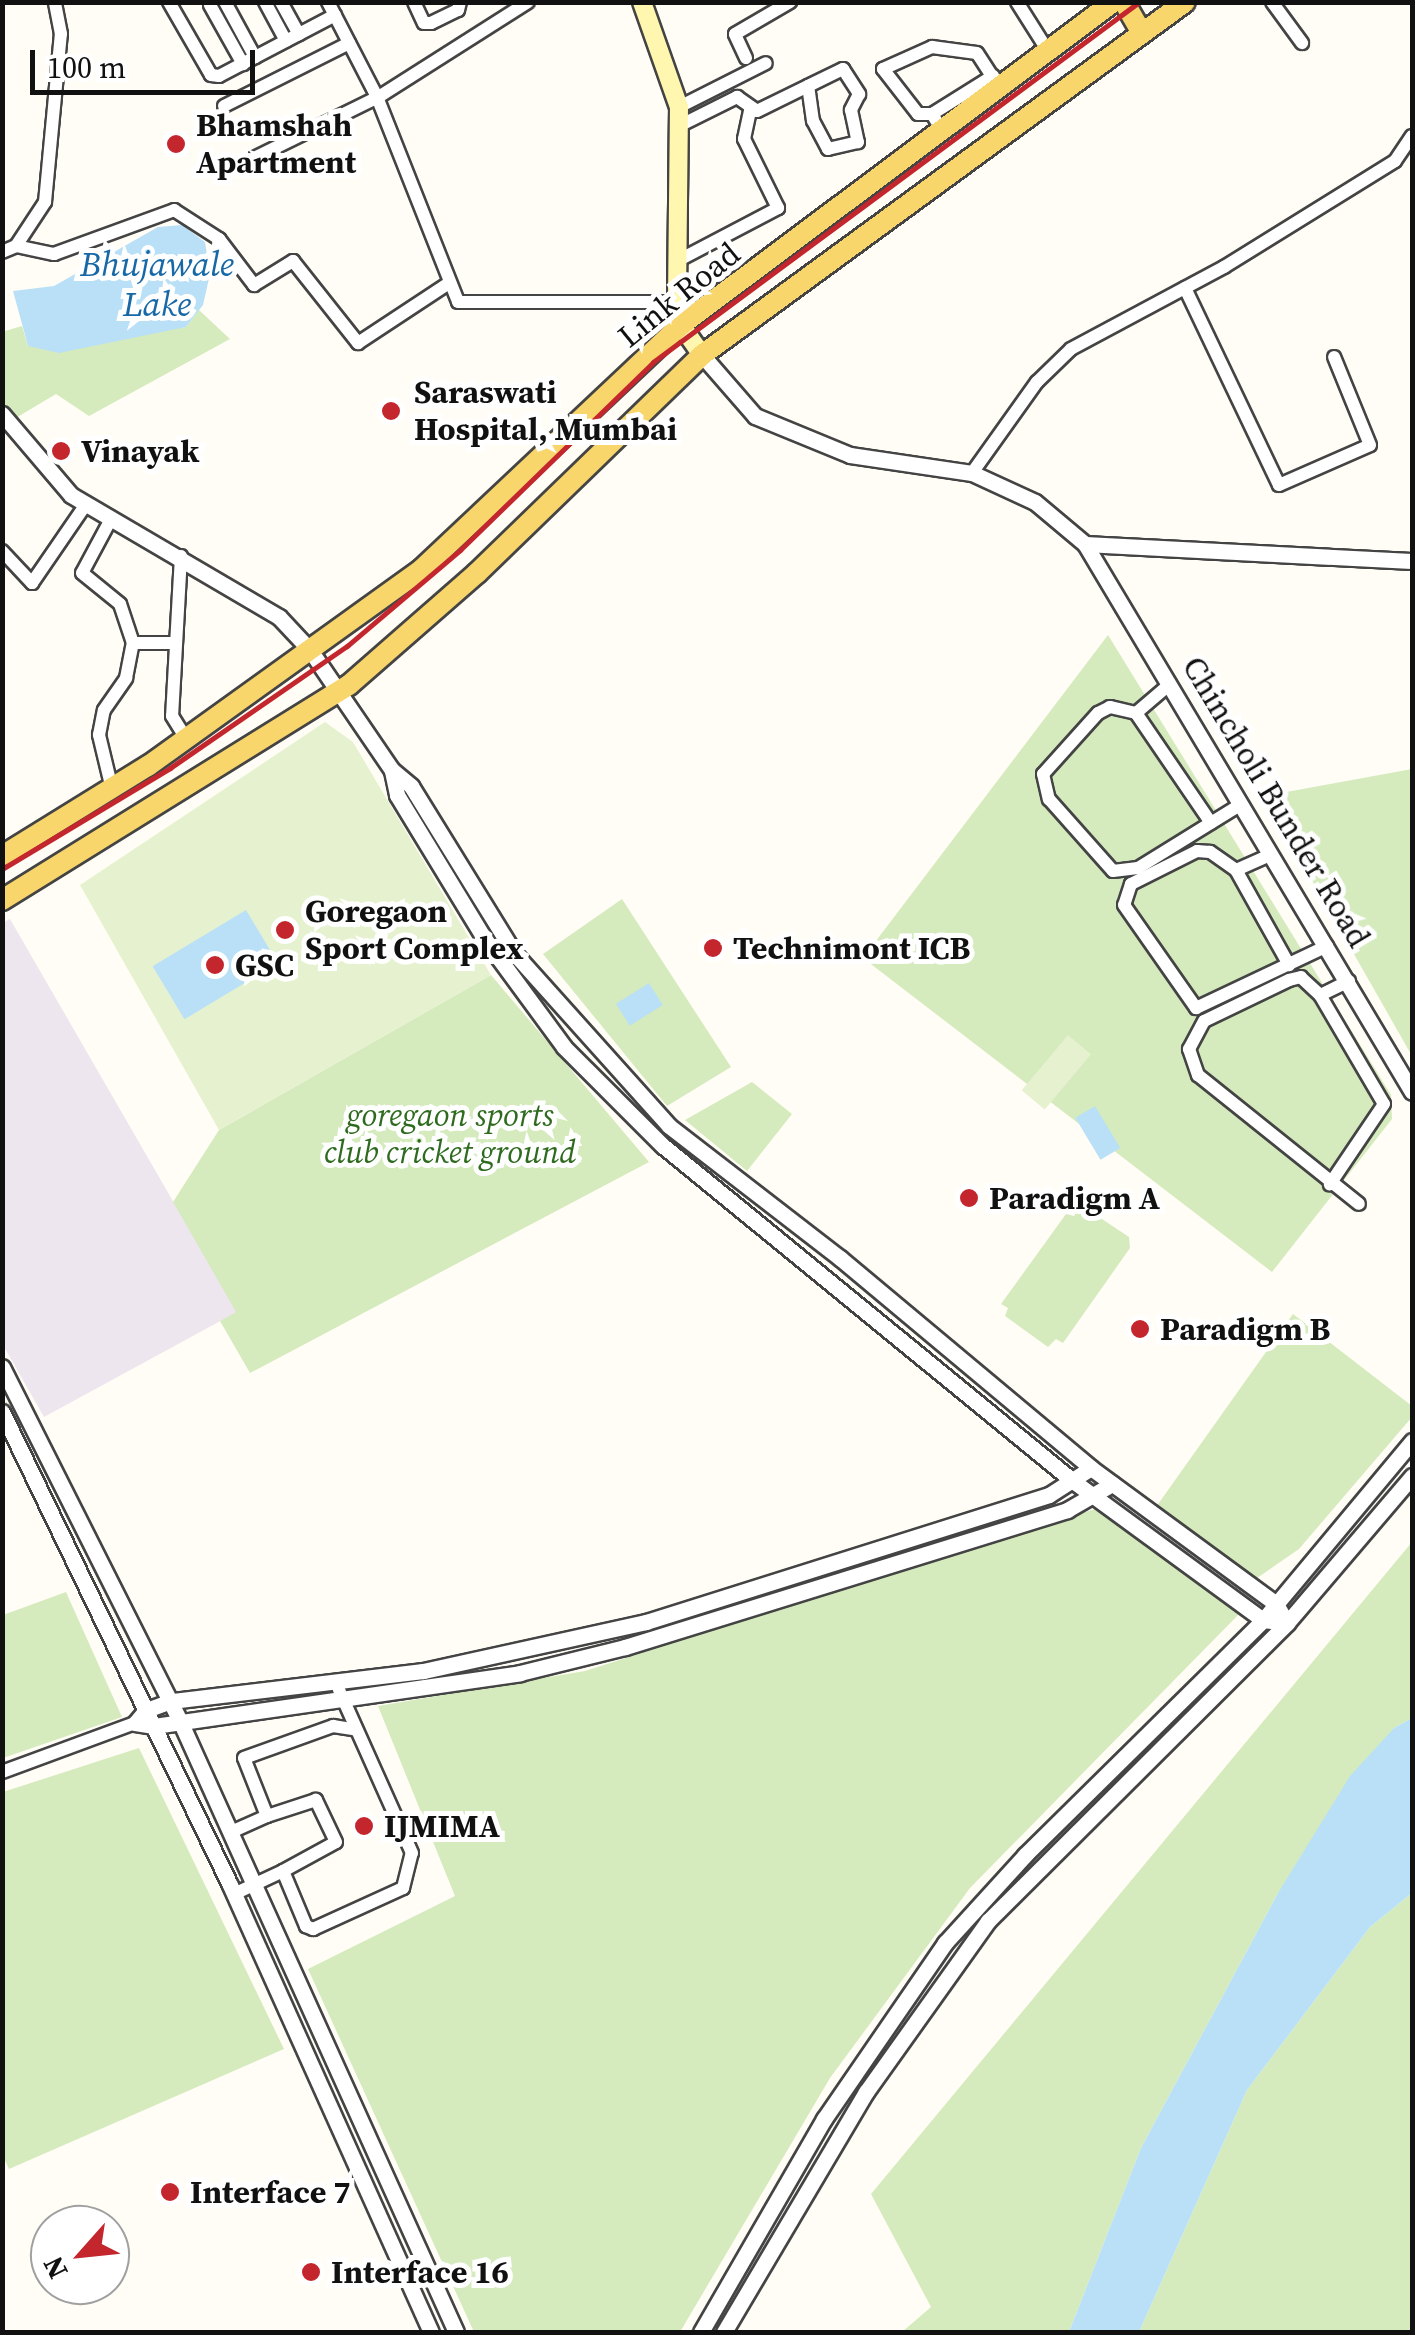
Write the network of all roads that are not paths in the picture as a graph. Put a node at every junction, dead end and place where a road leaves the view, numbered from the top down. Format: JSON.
{"nodes":[{"id":1,"x":55,"y":2,"type":"edge"},
{"id":2,"x":169,"y":2,"type":"edge"},
{"id":3,"x":265,"y":2,"type":"edge"},
{"id":4,"x":281,"y":2,"type":"edge"},
{"id":5,"x":414,"y":2,"type":"edge"},
{"id":6,"x":460,"y":2,"type":"edge"},
{"id":7,"x":528,"y":2,"type":"edge"},
{"id":8,"x":790,"y":2,"type":"edge"},
{"id":9,"x":1017,"y":2,"type":"edge"},
{"id":10,"x":1113,"y":2,"type":"edge"},
{"id":11,"x":1124,"y":2,"type":"edge"},
{"id":12,"x":1185,"y":2,"type":"edge"},
{"id":13,"x":1272,"y":2,"type":"edge"},
{"id":14,"x":644,"y":3,"type":"edge"},
{"id":15,"x":218,"y":4,"type":"edge"},
{"id":16,"x":331,"y":9,"type":"edge"},
{"id":17,"x":1142,"y":33,"type":"junction"},
{"id":18,"x":292,"y":38,"type":"junction"},
{"id":19,"x":349,"y":43,"type":"junction"},
{"id":20,"x":1302,"y":43,"type":"dead end"},
{"id":21,"x":1048,"y":51,"type":"junction"},
{"id":22,"x":746,"y":58,"type":"dead end"},
{"id":23,"x":249,"y":61,"type":"junction"},
{"id":24,"x":766,"y":62,"type":"dead end"},
{"id":25,"x":996,"y":82,"type":"junction"},
{"id":26,"x":808,"y":86,"type":"junction"},
{"id":27,"x":376,"y":97,"type":"junction"},
{"id":28,"x":224,"y":106,"type":"dead end"},
{"id":29,"x":750,"y":110,"type":"junction"},
{"id":30,"x":680,"y":116,"type":"junction"},
{"id":31,"x":937,"y":122,"type":"junction"},
{"id":32,"x":1412,"y":136,"type":"edge"},
{"id":33,"x":242,"y":164,"type":"dead end"},
{"id":34,"x":9,"y":249,"type":"edge"},
{"id":35,"x":678,"y":260,"type":"junction"},
{"id":36,"x":449,"y":283,"type":"junction"},
{"id":37,"x":1185,"y":288,"type":"junction"},
{"id":38,"x":678,"y":302,"type":"junction"},
{"id":39,"x":681,"y":325,"type":"junction"},
{"id":40,"x":702,"y":354,"type":"junction"},
{"id":41,"x":1334,"y":357,"type":"dead end"},
{"id":42,"x":5,"y":422,"type":"edge"},
{"id":43,"x":972,"y":474,"type":"junction"},
{"id":44,"x":86,"y":504,"type":"junction"},
{"id":45,"x":111,"y":519,"type":"junction"},
{"id":46,"x":1084,"y":544,"type":"junction"},
{"id":47,"x":2,"y":551,"type":"edge"},
{"id":48,"x":181,"y":556,"type":"junction"},
{"id":49,"x":1412,"y":562,"type":"edge"},
{"id":50,"x":133,"y":643,"type":"junction"},
{"id":51,"x":176,"y":643,"type":"junction"},
{"id":52,"x":310,"y":650,"type":"junction"},
{"id":53,"x":1170,"y":684,"type":"junction"},
{"id":54,"x":333,"y":696,"type":"junction"},
{"id":55,"x":1136,"y":712,"type":"junction"},
{"id":56,"x":188,"y":740,"type":"junction"},
{"id":57,"x":392,"y":770,"type":"junction"},
{"id":58,"x":112,"y":789,"type":"junction"},
{"id":59,"x":1240,"y":805,"type":"junction"},
{"id":60,"x":1212,"y":823,"type":"junction"},
{"id":61,"x":1270,"y":855,"type":"junction"},
{"id":62,"x":2,"y":856,"type":"edge"},
{"id":63,"x":1236,"y":870,"type":"junction"},
{"id":64,"x":2,"y":900,"type":"edge"},
{"id":65,"x":1327,"y":946,"type":"junction"},
{"id":66,"x":1289,"y":965,"type":"junction"},
{"id":67,"x":1348,"y":981,"type":"junction"},
{"id":68,"x":1320,"y":995,"type":"junction"},
{"id":69,"x":1412,"y":1092,"type":"edge"},
{"id":70,"x":1330,"y":1184,"type":"junction"},
{"id":71,"x":749,"y":1189,"type":"junction"},
{"id":72,"x":1358,"y":1204,"type":"dead end"},
{"id":73,"x":736,"y":1208,"type":"junction"},
{"id":74,"x":2,"y":1367,"type":"edge"},
{"id":75,"x":9,"y":1395,"type":"edge"},
{"id":76,"x":2,"y":1412,"type":"edge"},
{"id":77,"x":1412,"y":1441,"type":"edge"},
{"id":78,"x":1090,"y":1468,"type":"junction"},
{"id":79,"x":1412,"y":1476,"type":"edge"},
{"id":80,"x":1073,"y":1481,"type":"junction"},
{"id":81,"x":1112,"y":1484,"type":"junction"},
{"id":82,"x":1092,"y":1496,"type":"junction"},
{"id":83,"x":86,"y":1534,"type":"junction"},
{"id":84,"x":66,"y":1544,"type":"junction"},
{"id":85,"x":1276,"y":1604,"type":"junction"},
{"id":86,"x":1262,"y":1620,"type":"junction"},
{"id":87,"x":1286,"y":1623,"type":"junction"},
{"id":88,"x":596,"y":1634,"type":"junction"},
{"id":89,"x":602,"y":1653,"type":"junction"},
{"id":90,"x":339,"y":1690,"type":"junction"},
{"id":91,"x":171,"y":1701,"type":"junction"},
{"id":92,"x":141,"y":1716,"type":"junction"},
{"id":93,"x":180,"y":1721,"type":"junction"},
{"id":94,"x":154,"y":1726,"type":"junction"},
{"id":95,"x":353,"y":1730,"type":"junction"},
{"id":96,"x":2,"y":1772,"type":"edge"},
{"id":97,"x":267,"y":1816,"type":"junction"},
{"id":98,"x":231,"y":1832,"type":"junction"},
{"id":99,"x":283,"y":1871,"type":"junction"},
{"id":100,"x":255,"y":1884,"type":"junction"},
{"id":101,"x":234,"y":1894,"type":"junction"},
{"id":102,"x":431,"y":2332,"type":"edge"},
{"id":103,"x":456,"y":2332,"type":"edge"},
{"id":104,"x":700,"y":2332,"type":"edge"},
{"id":105,"x":724,"y":2332,"type":"edge"}],
"edges":[{"from":1,"to":34,"type":"street"},
{"from":2,"to":23,"type":"street"},
{"from":3,"to":18,"type":"street"},
{"from":4,"to":18,"type":"street"},
{"from":5,"to":6,"type":"street"},
{"from":7,"to":27,"type":"street"},
{"from":8,"to":22,"type":"street"},
{"from":9,"to":21,"type":"street"},
{"from":10,"to":21,"type":"main road","name":"Link Road"},
{"from":11,"to":17,"type":"main road"},
{"from":12,"to":17,"type":"main road","name":"Link Road"},
{"from":13,"to":20,"type":"street"},
{"from":14,"to":30,"type":"main road","name":"Chincholi Bunder Road"},
{"from":15,"to":23,"type":"street"},
{"from":16,"to":18,"type":"street"},
{"from":16,"to":19,"type":"street"},
{"from":17,"to":40,"type":"main road","name":"Link Road"},
{"from":18,"to":23,"type":"street"},
{"from":19,"to":27,"type":"street"},
{"from":19,"to":28,"type":"street"},
{"from":21,"to":25,"type":"main road","name":"Link Road"},
{"from":24,"to":30,"type":"street"},
{"from":25,"to":31,"type":"main road","name":"Link Road"},
{"from":25,"to":31,"type":"street"},
{"from":26,"to":26,"type":"street"},
{"from":26,"to":29,"type":"street"},
{"from":27,"to":33,"type":"street"},
{"from":27,"to":36,"type":"street"},
{"from":29,"to":30,"type":"street"},
{"from":29,"to":35,"type":"street"},
{"from":30,"to":35,"type":"main road","name":"Chincholi Bunder Road"},
{"from":31,"to":39,"type":"main road","name":"Link Road"},
{"from":32,"to":37,"type":"street"},
{"from":34,"to":36,"type":"street"},
{"from":35,"to":38,"type":"main road","name":"Chincholi Bunder Road"},
{"from":36,"to":38,"type":"street"},
{"from":37,"to":41,"type":"street"},
{"from":37,"to":43,"type":"street"},
{"from":38,"to":39,"type":"main road","name":"Chincholi Bunder Road"},
{"from":39,"to":40,"type":"main road","name":"Chincholi Bunder Road"},
{"from":39,"to":52,"type":"main road","name":"Link Road"},
{"from":40,"to":43,"type":"street","name":"Chincholi Bunder Road"},
{"from":40,"to":54,"type":"main road","name":"Link Road"},
{"from":42,"to":44,"type":"street"},
{"from":43,"to":46,"type":"street","name":"Chincholi Bunder Road"},
{"from":44,"to":45,"type":"street"},
{"from":44,"to":47,"type":"street"},
{"from":45,"to":48,"type":"street"},
{"from":45,"to":50,"type":"street"},
{"from":46,"to":49,"type":"street"},
{"from":46,"to":53,"type":"street","name":"Chincholi Bunder Road"},
{"from":48,"to":51,"type":"street"},
{"from":48,"to":52,"type":"street"},
{"from":50,"to":51,"type":"street"},
{"from":50,"to":58,"type":"street"},
{"from":51,"to":56,"type":"street"},
{"from":52,"to":54,"type":"street"},
{"from":52,"to":56,"type":"main road","name":"Link Road"},
{"from":53,"to":55,"type":"street"},
{"from":53,"to":59,"type":"street","name":"Chincholi Bunder Road"},
{"from":54,"to":57,"type":"street"},
{"from":54,"to":64,"type":"main road"},
{"from":55,"to":60,"type":"street"},
{"from":55,"to":60,"type":"street"},
{"from":56,"to":58,"type":"main road","name":"Link Road"},
{"from":57,"to":71,"type":"street"},
{"from":57,"to":73,"type":"street"},
{"from":58,"to":62,"type":"main road","name":"Link Road"},
{"from":59,"to":60,"type":"street"},
{"from":59,"to":61,"type":"street","name":"Chincholi Bunder Road"},
{"from":61,"to":63,"type":"street"},
{"from":61,"to":65,"type":"street","name":"Chincholi Bunder Road"},
{"from":63,"to":66,"type":"street"},
{"from":63,"to":66,"type":"street"},
{"from":65,"to":66,"type":"street"},
{"from":65,"to":67,"type":"street","name":"Chincholi Bunder Road"},
{"from":67,"to":68,"type":"street"},
{"from":67,"to":69,"type":"street","name":"Chincholi Bunder Road"},
{"from":68,"to":70,"type":"street"},
{"from":68,"to":70,"type":"street"},
{"from":70,"to":72,"type":"street"},
{"from":71,"to":73,"type":"street"},
{"from":71,"to":78,"type":"street"},
{"from":73,"to":80,"type":"street"},
{"from":74,"to":75,"type":"street"},
{"from":75,"to":83,"type":"street"},
{"from":76,"to":84,"type":"street"},
{"from":77,"to":85,"type":"street"},
{"from":78,"to":80,"type":"street"},
{"from":78,"to":81,"type":"street"},
{"from":79,"to":87,"type":"street"},
{"from":80,"to":82,"type":"street"},
{"from":80,"to":88,"type":"street"},
{"from":81,"to":82,"type":"street"},
{"from":81,"to":85,"type":"street"},
{"from":82,"to":86,"type":"street"},
{"from":82,"to":89,"type":"street"},
{"from":83,"to":84,"type":"street"},
{"from":83,"to":91,"type":"street"},
{"from":84,"to":92,"type":"street"},
{"from":85,"to":86,"type":"street"},
{"from":85,"to":87,"type":"street"},
{"from":86,"to":87,"type":"street"},
{"from":86,"to":104,"type":"street"},
{"from":87,"to":105,"type":"street"},
{"from":88,"to":89,"type":"street"},
{"from":88,"to":90,"type":"street"},
{"from":89,"to":90,"type":"street"},
{"from":90,"to":91,"type":"street"},
{"from":90,"to":93,"type":"street"},
{"from":90,"to":95,"type":"street"},
{"from":91,"to":92,"type":"street"},
{"from":91,"to":93,"type":"street"},
{"from":92,"to":94,"type":"street"},
{"from":92,"to":96,"type":"street"},
{"from":93,"to":94,"type":"street"},
{"from":93,"to":98,"type":"street"},
{"from":94,"to":101,"type":"street"},
{"from":95,"to":97,"type":"street"},
{"from":95,"to":99,"type":"street"},
{"from":97,"to":98,"type":"street"},
{"from":97,"to":99,"type":"street"},
{"from":98,"to":100,"type":"street"},
{"from":99,"to":100,"type":"street"},
{"from":100,"to":101,"type":"street"},
{"from":100,"to":103,"type":"street"},
{"from":101,"to":102,"type":"street"}]}
